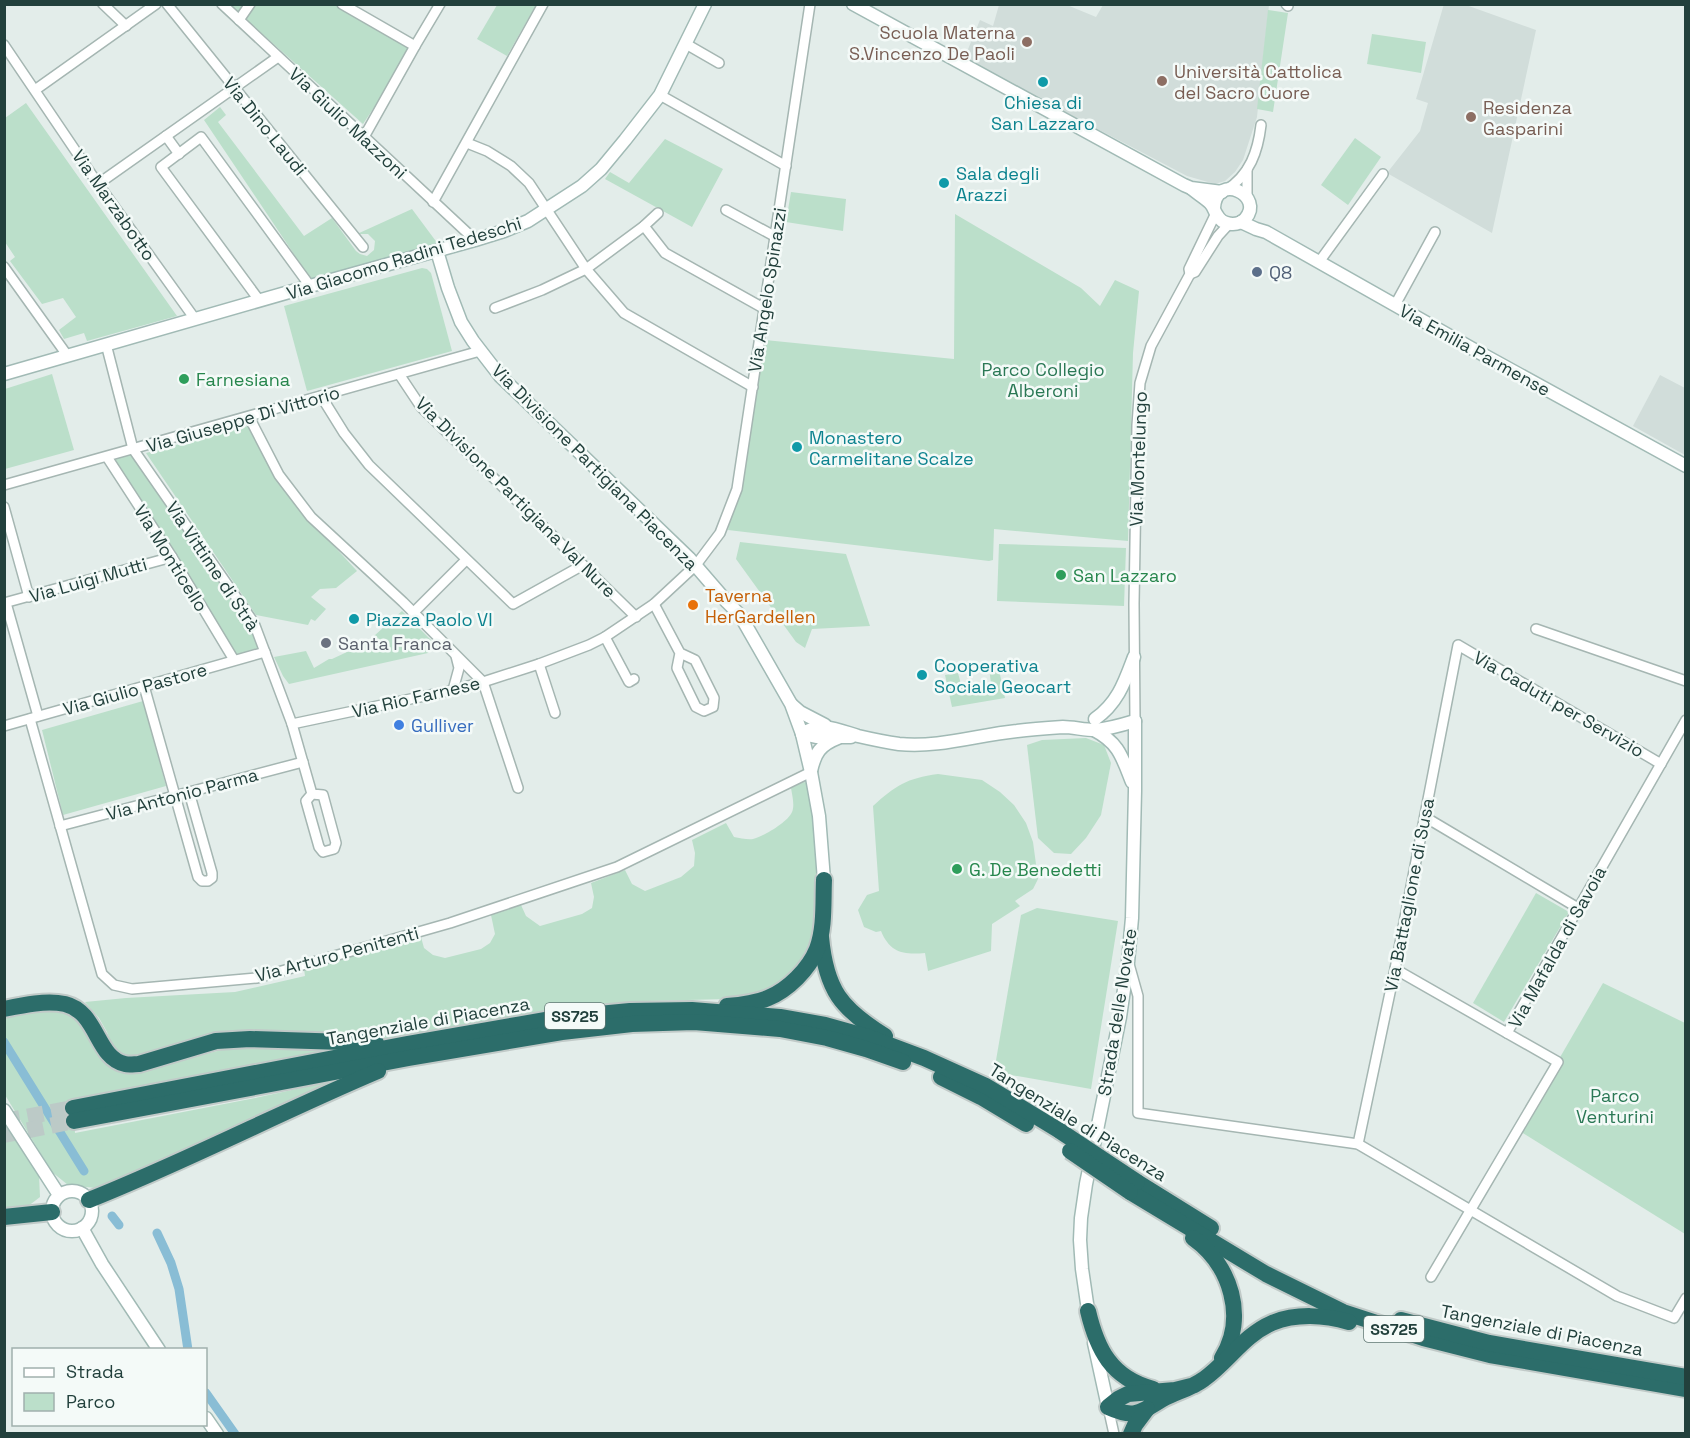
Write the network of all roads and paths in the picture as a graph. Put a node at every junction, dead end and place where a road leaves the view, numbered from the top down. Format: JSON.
{"nodes":[{"id":1,"x":103,"y":4,"type":"edge"},
{"id":2,"x":156,"y":4,"type":"edge"},
{"id":3,"x":167,"y":4,"type":"edge"},
{"id":4,"x":222,"y":4,"type":"edge"},
{"id":5,"x":249,"y":4,"type":"edge"},
{"id":6,"x":342,"y":4,"type":"edge"},
{"id":7,"x":440,"y":4,"type":"edge"},
{"id":8,"x":543,"y":4,"type":"edge"},
{"id":9,"x":705,"y":4,"type":"edge"},
{"id":10,"x":810,"y":4,"type":"edge"},
{"id":11,"x":853,"y":4,"type":"edge"},
{"id":12,"x":239,"y":20,"type":"junction"},
{"id":13,"x":126,"y":26,"type":"junction"},
{"id":14,"x":686,"y":44,"type":"junction"},
{"id":15,"x":4,"y":45,"type":"edge"},
{"id":16,"x":415,"y":45,"type":"junction"},
{"id":17,"x":278,"y":57,"type":"junction"},
{"id":18,"x":719,"y":63,"type":"dead end"},
{"id":19,"x":234,"y":88,"type":"junction"},
{"id":20,"x":35,"y":90,"type":"junction"},
{"id":21,"x":660,"y":96,"type":"junction"},
{"id":22,"x":1261,"y":125,"type":"dead end"},
{"id":23,"x":166,"y":136,"type":"junction"},
{"id":24,"x":364,"y":137,"type":"junction"},
{"id":25,"x":466,"y":143,"type":"junction"},
{"id":26,"x":179,"y":154,"type":"junction"},
{"id":27,"x":786,"y":166,"type":"junction"},
{"id":28,"x":1247,"y":170,"type":"junction"},
{"id":29,"x":1383,"y":174,"type":"dead end"},
{"id":30,"x":98,"y":184,"type":"junction"},
{"id":31,"x":1191,"y":188,"type":"junction"},
{"id":32,"x":1224,"y":191,"type":"junction"},
{"id":33,"x":433,"y":202,"type":"junction"},
{"id":34,"x":1249,"y":203,"type":"junction"},
{"id":35,"x":548,"y":209,"type":"junction"},
{"id":36,"x":726,"y":210,"type":"dead end"},
{"id":37,"x":1215,"y":211,"type":"junction"},
{"id":38,"x":658,"y":213,"type":"dead end"},
{"id":39,"x":1235,"y":223,"type":"junction"},
{"id":40,"x":644,"y":226,"type":"junction"},
{"id":41,"x":1266,"y":232,"type":"junction"},
{"id":42,"x":1435,"y":232,"type":"dead end"},
{"id":43,"x":776,"y":237,"type":"junction"},
{"id":44,"x":475,"y":240,"type":"junction"},
{"id":45,"x":363,"y":247,"type":"dead end"},
{"id":46,"x":437,"y":250,"type":"junction"},
{"id":47,"x":1319,"y":262,"type":"junction"},
{"id":48,"x":4,"y":267,"type":"edge"},
{"id":49,"x":586,"y":269,"type":"junction"},
{"id":50,"x":1190,"y":274,"type":"junction"},
{"id":51,"x":310,"y":286,"type":"junction"},
{"id":52,"x":259,"y":300,"type":"junction"},
{"id":53,"x":1395,"y":305,"type":"junction"},
{"id":54,"x":495,"y":308,"type":"dead end"},
{"id":55,"x":765,"y":309,"type":"junction"},
{"id":56,"x":195,"y":319,"type":"junction"},
{"id":57,"x":106,"y":344,"type":"junction"},
{"id":58,"x":480,"y":351,"type":"junction"},
{"id":59,"x":67,"y":355,"type":"junction"},
{"id":60,"x":4,"y":374,"type":"edge"},
{"id":61,"x":399,"y":374,"type":"junction"},
{"id":62,"x":753,"y":387,"type":"junction"},
{"id":63,"x":321,"y":396,"type":"junction"},
{"id":64,"x":249,"y":417,"type":"junction"},
{"id":65,"x":133,"y":449,"type":"junction"},
{"id":66,"x":107,"y":457,"type":"junction"},
{"id":67,"x":1686,"y":466,"type":"edge"},
{"id":68,"x":4,"y":485,"type":"edge"},
{"id":69,"x":4,"y":507,"type":"edge"},
{"id":70,"x":172,"y":557,"type":"junction"},
{"id":71,"x":466,"y":560,"type":"junction"},
{"id":72,"x":583,"y":565,"type":"junction"},
{"id":73,"x":696,"y":565,"type":"junction"},
{"id":74,"x":29,"y":597,"type":"junction"},
{"id":75,"x":5,"y":603,"type":"edge"},
{"id":76,"x":654,"y":604,"type":"junction"},
{"id":77,"x":414,"y":613,"type":"junction"},
{"id":78,"x":636,"y":617,"type":"junction"},
{"id":79,"x":1536,"y":629,"type":"dead end"},
{"id":80,"x":605,"y":637,"type":"junction"},
{"id":81,"x":1458,"y":645,"type":"joint"},
{"id":82,"x":265,"y":652,"type":"junction"},
{"id":83,"x":680,"y":653,"type":"junction"},
{"id":84,"x":455,"y":654,"type":"junction"},
{"id":85,"x":1134,"y":657,"type":"junction"},
{"id":86,"x":234,"y":660,"type":"junction"},
{"id":87,"x":540,"y":664,"type":"junction"},
{"id":88,"x":634,"y":679,"type":"dead end"},
{"id":89,"x":1686,"y":681,"type":"edge"},
{"id":90,"x":483,"y":682,"type":"junction"},
{"id":91,"x":144,"y":686,"type":"junction"},
{"id":92,"x":453,"y":690,"type":"junction"},
{"id":93,"x":791,"y":704,"type":"junction"},
{"id":94,"x":555,"y":713,"type":"dead end"},
{"id":95,"x":34,"y":717,"type":"junction"},
{"id":96,"x":1135,"y":721,"type":"junction"},
{"id":97,"x":292,"y":724,"type":"junction"},
{"id":98,"x":1095,"y":724,"type":"junction"},
{"id":99,"x":4,"y":726,"type":"edge"},
{"id":100,"x":1684,"y":726,"type":"edge"},
{"id":101,"x":830,"y":727,"type":"junction"},
{"id":102,"x":802,"y":734,"type":"junction"},
{"id":103,"x":859,"y":736,"type":"junction"},
{"id":104,"x":840,"y":737,"type":"junction"},
{"id":105,"x":303,"y":762,"type":"junction"},
{"id":106,"x":1660,"y":764,"type":"junction"},
{"id":107,"x":811,"y":772,"type":"junction"},
{"id":108,"x":518,"y":788,"type":"dead end"},
{"id":109,"x":1135,"y":791,"type":"junction"},
{"id":110,"x":189,"y":792,"type":"junction"},
{"id":111,"x":312,"y":794,"type":"junction"},
{"id":112,"x":175,"y":796,"type":"junction"},
{"id":113,"x":1425,"y":818,"type":"junction"},
{"id":114,"x":60,"y":826,"type":"junction"},
{"id":115,"x":825,"y":879,"type":"joint"},
{"id":116,"x":1578,"y":908,"type":"junction"},
{"id":117,"x":821,"y":930,"type":"junction"},
{"id":118,"x":1128,"y":962,"type":"junction"},
{"id":119,"x":1395,"y":969,"type":"junction"},
{"id":120,"x":4,"y":1009,"type":"edge"},
{"id":121,"x":692,"y":1010,"type":"junction"},
{"id":122,"x":1507,"y":1033,"type":"junction"},
{"id":123,"x":408,"y":1051,"type":"junction"},
{"id":124,"x":924,"y":1058,"type":"junction"},
{"id":125,"x":4,"y":1110,"type":"edge"},
{"id":126,"x":74,"y":1115,"type":"tunnel mouth"},
{"id":127,"x":1058,"y":1137,"type":"junction"},
{"id":128,"x":1358,"y":1144,"type":"junction"},
{"id":129,"x":1133,"y":1187,"type":"junction"},
{"id":130,"x":59,"y":1195,"type":"junction"},
{"id":131,"x":89,"y":1200,"type":"junction"},
{"id":132,"x":1471,"y":1210,"type":"junction"},
{"id":133,"x":52,"y":1212,"type":"junction"},
{"id":134,"x":4,"y":1217,"type":"edge"},
{"id":135,"x":82,"y":1228,"type":"junction"},
{"id":136,"x":1431,"y":1277,"type":"dead end"},
{"id":137,"x":1686,"y":1298,"type":"edge"},
{"id":138,"x":1088,"y":1311,"type":"junction"},
{"id":139,"x":1423,"y":1338,"type":"junction"},
{"id":140,"x":158,"y":1348,"type":"edge"},
{"id":141,"x":1215,"y":1370,"type":"junction"},
{"id":142,"x":1686,"y":1377,"type":"edge"},
{"id":143,"x":1195,"y":1385,"type":"junction"},
{"id":144,"x":1686,"y":1389,"type":"edge"},
{"id":145,"x":1159,"y":1391,"type":"junction"},
{"id":146,"x":1108,"y":1407,"type":"junction"},
{"id":147,"x":1147,"y":1409,"type":"junction"},
{"id":148,"x":207,"y":1419,"type":"edge"},
{"id":149,"x":217,"y":1434,"type":"edge"},
{"id":150,"x":1114,"y":1434,"type":"edge"},
{"id":151,"x":1131,"y":1434,"type":"edge"}],
"edges":[{"from":1,"to":13,"type":"street"},
{"from":2,"to":13,"type":"street"},
{"from":3,"to":19,"type":"street","name":"Via Dino Laudi"},
{"from":4,"to":12,"type":"street","name":"Via Giulio Mazzoni"},
{"from":5,"to":12,"type":"street"},
{"from":6,"to":16,"type":"street"},
{"from":7,"to":16,"type":"street"},
{"from":8,"to":25,"type":"street"},
{"from":9,"to":14,"type":"main road","name":"Via Giacomo Radini Tedeschi"},
{"from":10,"to":27,"type":"street","name":"Via Angelo Spinazzi"},
{"from":11,"to":31,"type":"main road","name":"Via Emilia Parmense"},
{"from":12,"to":17,"type":"street","name":"Via Giulio Mazzoni"},
{"from":13,"to":20,"type":"street"},
{"from":14,"to":18,"type":"street"},
{"from":14,"to":21,"type":"main road","name":"Via Giacomo Radini Tedeschi"},
{"from":15,"to":20,"type":"street","name":"Via Marzabotto"},
{"from":16,"to":24,"type":"street"},
{"from":17,"to":19,"type":"street"},
{"from":17,"to":24,"type":"street","name":"Via Giulio Mazzoni"},
{"from":19,"to":23,"type":"street"},
{"from":19,"to":45,"type":"street","name":"Via Dino Laudi"},
{"from":20,"to":30,"type":"street","name":"Via Marzabotto"},
{"from":21,"to":27,"type":"street"},
{"from":21,"to":35,"type":"main road","name":"Via Giacomo Radini Tedeschi"},
{"from":22,"to":28,"type":"street"},
{"from":23,"to":26,"type":"street"},
{"from":23,"to":30,"type":"street"},
{"from":24,"to":33,"type":"street","name":"Via Giulio Mazzoni"},
{"from":25,"to":33,"type":"street"},
{"from":25,"to":35,"type":"street"},
{"from":26,"to":51,"type":"street"},
{"from":26,"to":52,"type":"street"},
{"from":27,"to":43,"type":"street","name":"Via Angelo Spinazzi"},
{"from":28,"to":32,"type":"street"},
{"from":28,"to":34,"type":"street"},
{"from":29,"to":47,"type":"street"},
{"from":30,"to":56,"type":"street","name":"Via Marzabotto"},
{"from":31,"to":32,"type":"main road","name":"Via Emilia Parmense"},
{"from":31,"to":37,"type":"main road","name":"Via Emilia Parmense"},
{"from":32,"to":34,"type":"main road","name":"Via Emilia Parmense"},
{"from":32,"to":37,"type":"main road"},
{"from":33,"to":44,"type":"street","name":"Via Giulio Mazzoni"},
{"from":34,"to":39,"type":"main road"},
{"from":34,"to":41,"type":"main road","name":"Via Emilia Parmense"},
{"from":35,"to":44,"type":"main road","name":"Via Giacomo Radini Tedeschi"},
{"from":35,"to":49,"type":"street"},
{"from":36,"to":43,"type":"street"},
{"from":37,"to":39,"type":"main road","name":"Via Emilia Parmense"},
{"from":37,"to":50,"type":"street","name":"Via Montelungo"},
{"from":38,"to":40,"type":"street"},
{"from":39,"to":41,"type":"main road","name":"Via Emilia Parmense"},
{"from":39,"to":50,"type":"street","name":"Via Montelungo"},
{"from":40,"to":49,"type":"street"},
{"from":40,"to":55,"type":"street"},
{"from":41,"to":47,"type":"main road","name":"Via Emilia Parmense"},
{"from":42,"to":53,"type":"street"},
{"from":43,"to":55,"type":"street","name":"Via Angelo Spinazzi"},
{"from":44,"to":46,"type":"main road","name":"Via Giacomo Radini Tedeschi"},
{"from":46,"to":51,"type":"main road","name":"Via Giacomo Radini Tedeschi"},
{"from":46,"to":58,"type":"main road","name":"Via Divisione Partigiana Piacenza"},
{"from":47,"to":53,"type":"main road","name":"Via Emilia Parmense"},
{"from":48,"to":59,"type":"street"},
{"from":49,"to":54,"type":"street"},
{"from":49,"to":62,"type":"street"},
{"from":50,"to":85,"type":"street","name":"Via Montelungo"},
{"from":51,"to":52,"type":"main road","name":"Via Giacomo Radini Tedeschi"},
{"from":52,"to":56,"type":"main road","name":"Via Giacomo Radini Tedeschi"},
{"from":53,"to":67,"type":"main road","name":"Via Emilia Parmense"},
{"from":55,"to":62,"type":"street","name":"Via Angelo Spinazzi"},
{"from":56,"to":57,"type":"main road","name":"Via Giacomo Radini Tedeschi"},
{"from":57,"to":59,"type":"main road","name":"Via Giacomo Radini Tedeschi"},
{"from":57,"to":65,"type":"street","name":"Via Vittime di Strà"},
{"from":58,"to":61,"type":"street","name":"Via Giuseppe Di Vittorio"},
{"from":58,"to":73,"type":"main road","name":"Via Divisione Partigiana Piacenza"},
{"from":59,"to":60,"type":"main road","name":"Via Giacomo Radini Tedeschi"},
{"from":61,"to":63,"type":"street","name":"Via Giuseppe Di Vittorio"},
{"from":61,"to":72,"type":"street","name":"Via Divisione Partigiana Val Nure"},
{"from":62,"to":73,"type":"street","name":"Via Angelo Spinazzi"},
{"from":63,"to":64,"type":"street","name":"Via Giuseppe Di Vittorio"},
{"from":63,"to":71,"type":"street"},
{"from":64,"to":65,"type":"street","name":"Via Giuseppe Di Vittorio"},
{"from":64,"to":77,"type":"street"},
{"from":65,"to":66,"type":"street","name":"Via Giuseppe Di Vittorio"},
{"from":65,"to":82,"type":"street","name":"Via Vittime di Strà"},
{"from":66,"to":68,"type":"street","name":"Via Giuseppe Di Vittorio"},
{"from":66,"to":70,"type":"street","name":"Via Monticello"},
{"from":69,"to":74,"type":"street"},
{"from":70,"to":74,"type":"street","name":"Via Luigi Mutti"},
{"from":70,"to":86,"type":"street","name":"Via Monticello"},
{"from":71,"to":72,"type":"street"},
{"from":71,"to":77,"type":"street"},
{"from":72,"to":78,"type":"street","name":"Via Divisione Partigiana Val Nure"},
{"from":73,"to":76,"type":"street","name":"Via Rio Farnese"},
{"from":73,"to":93,"type":"main road","name":"Via Divisione Partigiana Piacenza"},
{"from":74,"to":75,"type":"street","name":"Via Luigi Mutti"},
{"from":75,"to":95,"type":"street","name":"Via Arturo Penitenti"},
{"from":76,"to":78,"type":"street","name":"Via Rio Farnese"},
{"from":76,"to":83,"type":"street"},
{"from":77,"to":84,"type":"street"},
{"from":78,"to":80,"type":"street","name":"Via Rio Farnese"},
{"from":79,"to":89,"type":"street"},
{"from":80,"to":87,"type":"street","name":"Via Rio Farnese"},
{"from":80,"to":88,"type":"street"},
{"from":81,"to":106,"type":"street","name":"Via Caduti per Servizio"},
{"from":81,"to":113,"type":"street","name":"Via Battaglione di Susa"},
{"from":82,"to":86,"type":"street","name":"Via Giulio Pastore"},
{"from":82,"to":97,"type":"street","name":"Via Vittime di Strà"},
{"from":83,"to":83,"type":"street"},
{"from":84,"to":90,"type":"street"},
{"from":84,"to":92,"type":"street"},
{"from":85,"to":96,"type":"street","name":"Strada delle Novate"},
{"from":85,"to":98,"type":"main road"},
{"from":86,"to":91,"type":"street","name":"Via Giulio Pastore"},
{"from":87,"to":90,"type":"street","name":"Via Rio Farnese"},
{"from":87,"to":94,"type":"street"},
{"from":90,"to":92,"type":"street","name":"Via Rio Farnese"},
{"from":90,"to":108,"type":"street"},
{"from":91,"to":95,"type":"street","name":"Via Giulio Pastore"},
{"from":91,"to":112,"type":"street"},
{"from":92,"to":97,"type":"street","name":"Via Rio Farnese"},
{"from":93,"to":101,"type":"main road"},
{"from":93,"to":102,"type":"main road","name":"Via Divisione Partigiana Piacenza"},
{"from":95,"to":99,"type":"street","name":"Via Giulio Pastore"},
{"from":95,"to":114,"type":"street","name":"Via Arturo Penitenti"},
{"from":96,"to":98,"type":"main road"},
{"from":96,"to":109,"type":"main road","name":"Strada delle Novate"},
{"from":97,"to":105,"type":"street","name":"Via Vittime di Strà"},
{"from":98,"to":103,"type":"main road"},
{"from":98,"to":109,"type":"main road"},
{"from":100,"to":106,"type":"street","name":"Via Mafalda di Savoia"},
{"from":101,"to":102,"type":"main road"},
{"from":101,"to":103,"type":"main road"},
{"from":102,"to":104,"type":"main road"},
{"from":102,"to":107,"type":"main road","name":"Via Divisione Partigiana Piacenza"},
{"from":103,"to":104,"type":"main road"},
{"from":104,"to":107,"type":"main road"},
{"from":105,"to":110,"type":"street","name":"Via Antonio Parma"},
{"from":105,"to":111,"type":"street","name":"Via Vittime di Strà"},
{"from":106,"to":116,"type":"street","name":"Via Mafalda di Savoia"},
{"from":107,"to":114,"type":"street","name":"Via Arturo Penitenti"},
{"from":107,"to":115,"type":"main road","name":"Via Divisione Partigiana Piacenza"},
{"from":109,"to":118,"type":"main road","name":"Strada delle Novate"},
{"from":110,"to":112,"type":"street","name":"Via Antonio Parma"},
{"from":110,"to":112,"type":"street"},
{"from":111,"to":111,"type":"street","name":"Via Vittime di Strà"},
{"from":112,"to":114,"type":"street","name":"Via Antonio Parma"},
{"from":113,"to":116,"type":"street"},
{"from":113,"to":119,"type":"street","name":"Via Battaglione di Susa"},
{"from":115,"to":117,"type":"highway"},
{"from":116,"to":122,"type":"street","name":"Via Mafalda di Savoia"},
{"from":117,"to":121,"type":"highway"},
{"from":117,"to":124,"type":"highway"},
{"from":118,"to":128,"type":"street"},
{"from":118,"to":138,"type":"main road","name":"Strada delle Novate"},
{"from":119,"to":122,"type":"street"},
{"from":119,"to":128,"type":"street","name":"Via Battaglione di Susa"},
{"from":120,"to":123,"type":"highway"},
{"from":121,"to":123,"type":"highway","name":"Tangenziale di Piacenza","number":"SS725"},
{"from":121,"to":124,"type":"highway","name":"Tangenziale di Piacenza","number":"SS725"},
{"from":122,"to":132,"type":"street","name":"Via Mafalda di Savoia"},
{"from":123,"to":126,"type":"highway","name":"Tangenziale di Piacenza","number":"SS725"},
{"from":123,"to":127,"type":"highway","name":"Tangenziale di Piacenza","number":"SS725"},
{"from":123,"to":131,"type":"highway"},
{"from":124,"to":127,"type":"highway","name":"Tangenziale di Piacenza","number":"SS725"},
{"from":125,"to":130,"type":"main road"},
{"from":127,"to":129,"type":"highway","name":"Tangenziale di Piacenza","number":"SS725","bridge":true},
{"from":128,"to":132,"type":"street"},
{"from":129,"to":139,"type":"highway","name":"Tangenziale di Piacenza","number":"SS725"},
{"from":129,"to":141,"type":"highway"},
{"from":129,"to":142,"type":"highway","name":"Tangenziale di Piacenza","number":"SS725"},
{"from":130,"to":131,"type":"main road"},
{"from":130,"to":133,"type":"main road"},
{"from":131,"to":135,"type":"main road"},
{"from":132,"to":136,"type":"street","name":"Via Mafalda di Savoia"},
{"from":132,"to":137,"type":"street"},
{"from":133,"to":134,"type":"highway"},
{"from":133,"to":135,"type":"main road"},
{"from":135,"to":140,"type":"main road"},
{"from":138,"to":145,"type":"highway"},
{"from":138,"to":146,"type":"main road","name":"Strada delle Novate"},
{"from":139,"to":141,"type":"highway"},
{"from":139,"to":144,"type":"highway","name":"Tangenziale di Piacenza","number":"SS725"},
{"from":141,"to":143,"type":"highway"},
{"from":143,"to":145,"type":"highway"},
{"from":143,"to":147,"type":"highway"},
{"from":145,"to":146,"type":"highway"},
{"from":146,"to":147,"type":"highway"},
{"from":146,"to":150,"type":"street","name":"Strada delle Novate"},
{"from":147,"to":151,"type":"highway"},
{"from":148,"to":149,"type":"main road"}]}
